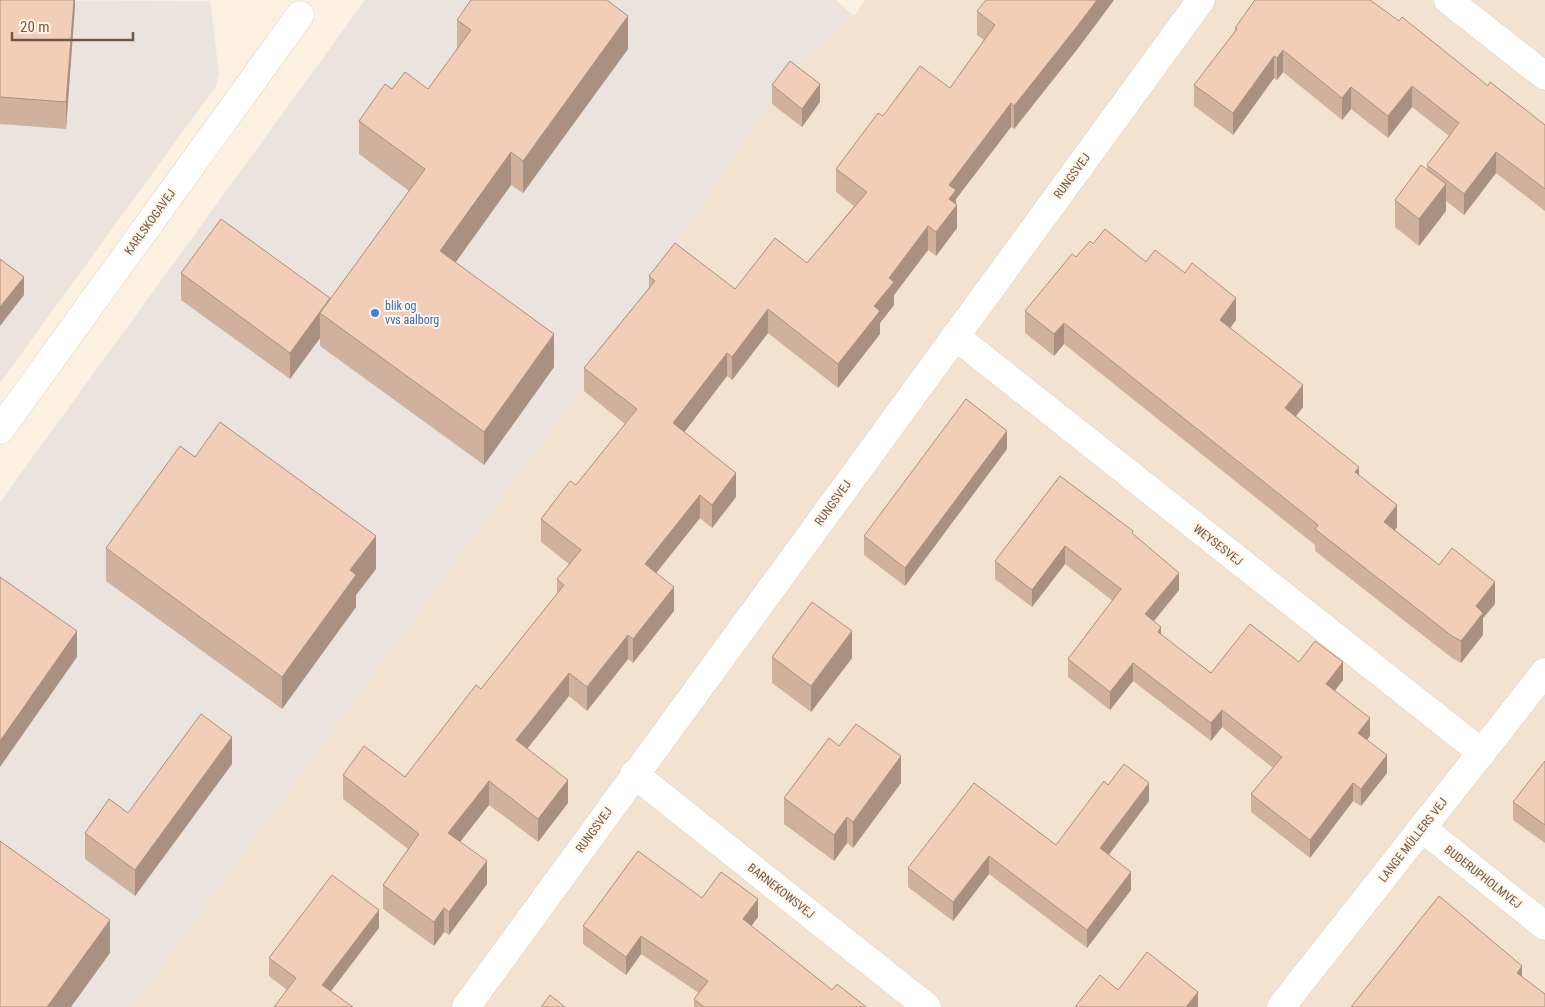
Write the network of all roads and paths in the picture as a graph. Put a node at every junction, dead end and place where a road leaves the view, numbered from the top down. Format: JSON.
{"nodes":[{"id":1,"x":1201,"y":0,"type":"edge"},
{"id":2,"x":1448,"y":0,"type":"edge"},
{"id":3,"x":300,"y":14,"type":"dead end"},
{"id":4,"x":1545,"y":76,"type":"edge"},
{"id":5,"x":955,"y":336,"type":"junction"},
{"id":6,"x":0,"y":430,"type":"edge"},
{"id":7,"x":1545,"y":672,"type":"edge"},
{"id":8,"x":1482,"y":753,"type":"junction"},
{"id":9,"x":634,"y":774,"type":"junction"},
{"id":10,"x":1422,"y":828,"type":"junction"},
{"id":11,"x":1545,"y":926,"type":"edge"},
{"id":12,"x":466,"y":1007,"type":"edge"},
{"id":13,"x":928,"y":1007,"type":"edge"},
{"id":14,"x":1281,"y":1007,"type":"edge"}],
"edges":[{"from":1,"to":5,"type":"street","name":"RUNGSVEJ"},
{"from":2,"to":4,"type":"street"},
{"from":3,"to":6,"type":"street","name":"KARLSKOGAVEJ"},
{"from":5,"to":8,"type":"street","name":"WEYSESVEJ"},
{"from":5,"to":9,"type":"street","name":"RUNGSVEJ"},
{"from":7,"to":8,"type":"street","name":"LANGE MÜLLERS VEJ"},
{"from":8,"to":10,"type":"street","name":"LANGE MÜLLERS VEJ"},
{"from":9,"to":12,"type":"street","name":"RUNGSVEJ"},
{"from":9,"to":13,"type":"street","name":"BARNEKOWSVEJ"},
{"from":10,"to":11,"type":"street","name":"BUDERUPHOLMVEJ"},
{"from":10,"to":14,"type":"street","name":"LANGE MÜLLERS VEJ"}]}
